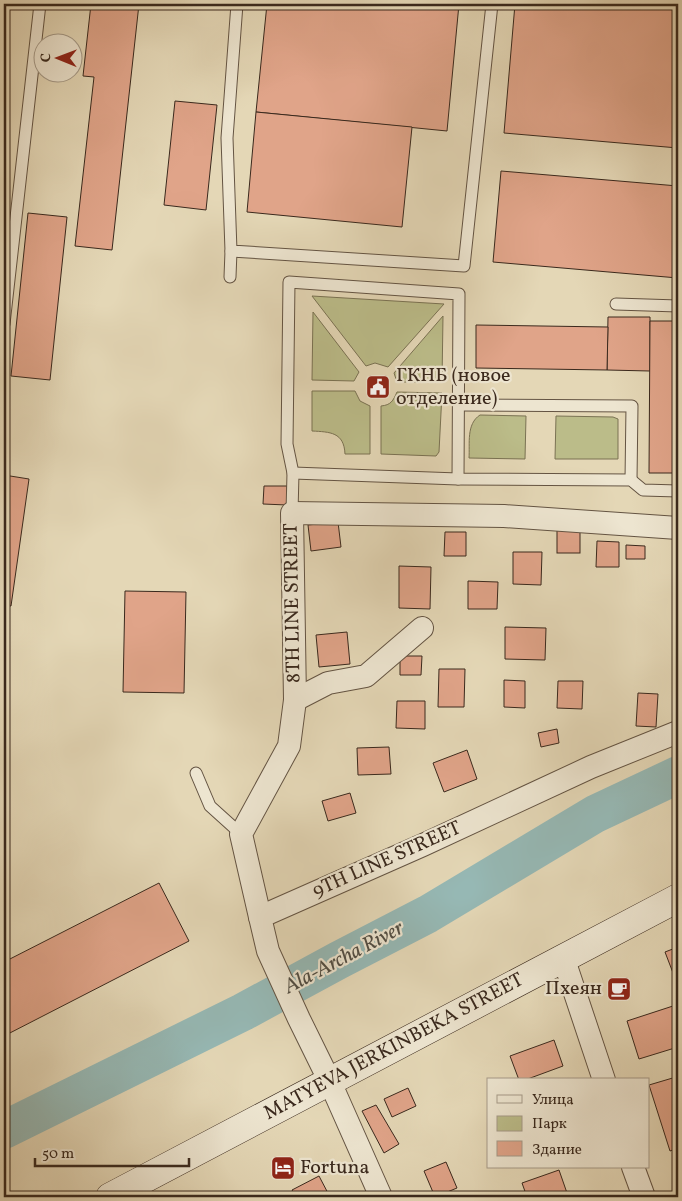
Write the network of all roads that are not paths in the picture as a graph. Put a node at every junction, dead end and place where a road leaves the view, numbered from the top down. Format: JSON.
{"nodes":[{"id":1,"x":40,"y":4,"type":"edge"},
{"id":2,"x":237,"y":4,"type":"edge"},
{"id":3,"x":492,"y":4,"type":"edge"},
{"id":4,"x":231,"y":251,"type":"junction"},
{"id":5,"x":230,"y":277,"type":"dead end"},
{"id":6,"x":616,"y":304,"type":"dead end"},
{"id":7,"x":678,"y":306,"type":"edge"},
{"id":8,"x":4,"y":324,"type":"edge"},
{"id":9,"x":459,"y":405,"type":"junction"},
{"id":10,"x":293,"y":473,"type":"junction"},
{"id":11,"x":458,"y":479,"type":"junction"},
{"id":12,"x":631,"y":480,"type":"junction"},
{"id":13,"x":678,"y":491,"type":"edge"},
{"id":14,"x":292,"y":512,"type":"junction"},
{"id":15,"x":678,"y":528,"type":"edge"},
{"id":16,"x":422,"y":628,"type":"dead end"},
{"id":17,"x":295,"y":700,"type":"junction"},
{"id":18,"x":678,"y":732,"type":"edge"},
{"id":19,"x":196,"y":773,"type":"dead end"},
{"id":20,"x":241,"y":834,"type":"junction"},
{"id":21,"x":678,"y":898,"type":"edge"},
{"id":22,"x":260,"y":917,"type":"junction"},
{"id":23,"x":563,"y":958,"type":"junction"},
{"id":24,"x":603,"y":1078,"type":"edge"},
{"id":25,"x":330,"y":1082,"type":"junction"},
{"id":26,"x":634,"y":1168,"type":"edge"},
{"id":27,"x":110,"y":1197,"type":"edge"},
{"id":28,"x":381,"y":1197,"type":"edge"},
{"id":29,"x":644,"y":1197,"type":"edge"}],
"edges":[{"from":1,"to":8,"type":"lane"},
{"from":2,"to":4,"type":"lane"},
{"from":3,"to":4,"type":"lane"},
{"from":4,"to":5,"type":"lane"},
{"from":6,"to":7,"type":"lane"},
{"from":9,"to":10,"type":"lane"},
{"from":9,"to":11,"type":"lane"},
{"from":9,"to":12,"type":"lane"},
{"from":10,"to":11,"type":"lane"},
{"from":10,"to":14,"type":"lane"},
{"from":11,"to":12,"type":"lane"},
{"from":12,"to":13,"type":"lane"},
{"from":14,"to":15,"type":"street","name":"8TH LINE STREET"},
{"from":14,"to":17,"type":"street","name":"8TH LINE STREET"},
{"from":16,"to":17,"type":"street"},
{"from":17,"to":20,"type":"street","name":"8TH LINE STREET"},
{"from":18,"to":22,"type":"street","name":"9TH LINE STREET"},
{"from":19,"to":20,"type":"lane"},
{"from":20,"to":22,"type":"street"},
{"from":21,"to":23,"type":"main road","name":"MATYEVA JERKINBEKA STREET"},
{"from":22,"to":25,"type":"street"},
{"from":23,"to":24,"type":"street"},
{"from":23,"to":25,"type":"main road","name":"MATYEVA JERKINBEKA STREET"},
{"from":25,"to":27,"type":"main road","name":"MATYEVA JERKINBEKA STREET"},
{"from":25,"to":28,"type":"street"},
{"from":26,"to":29,"type":"street"}]}
